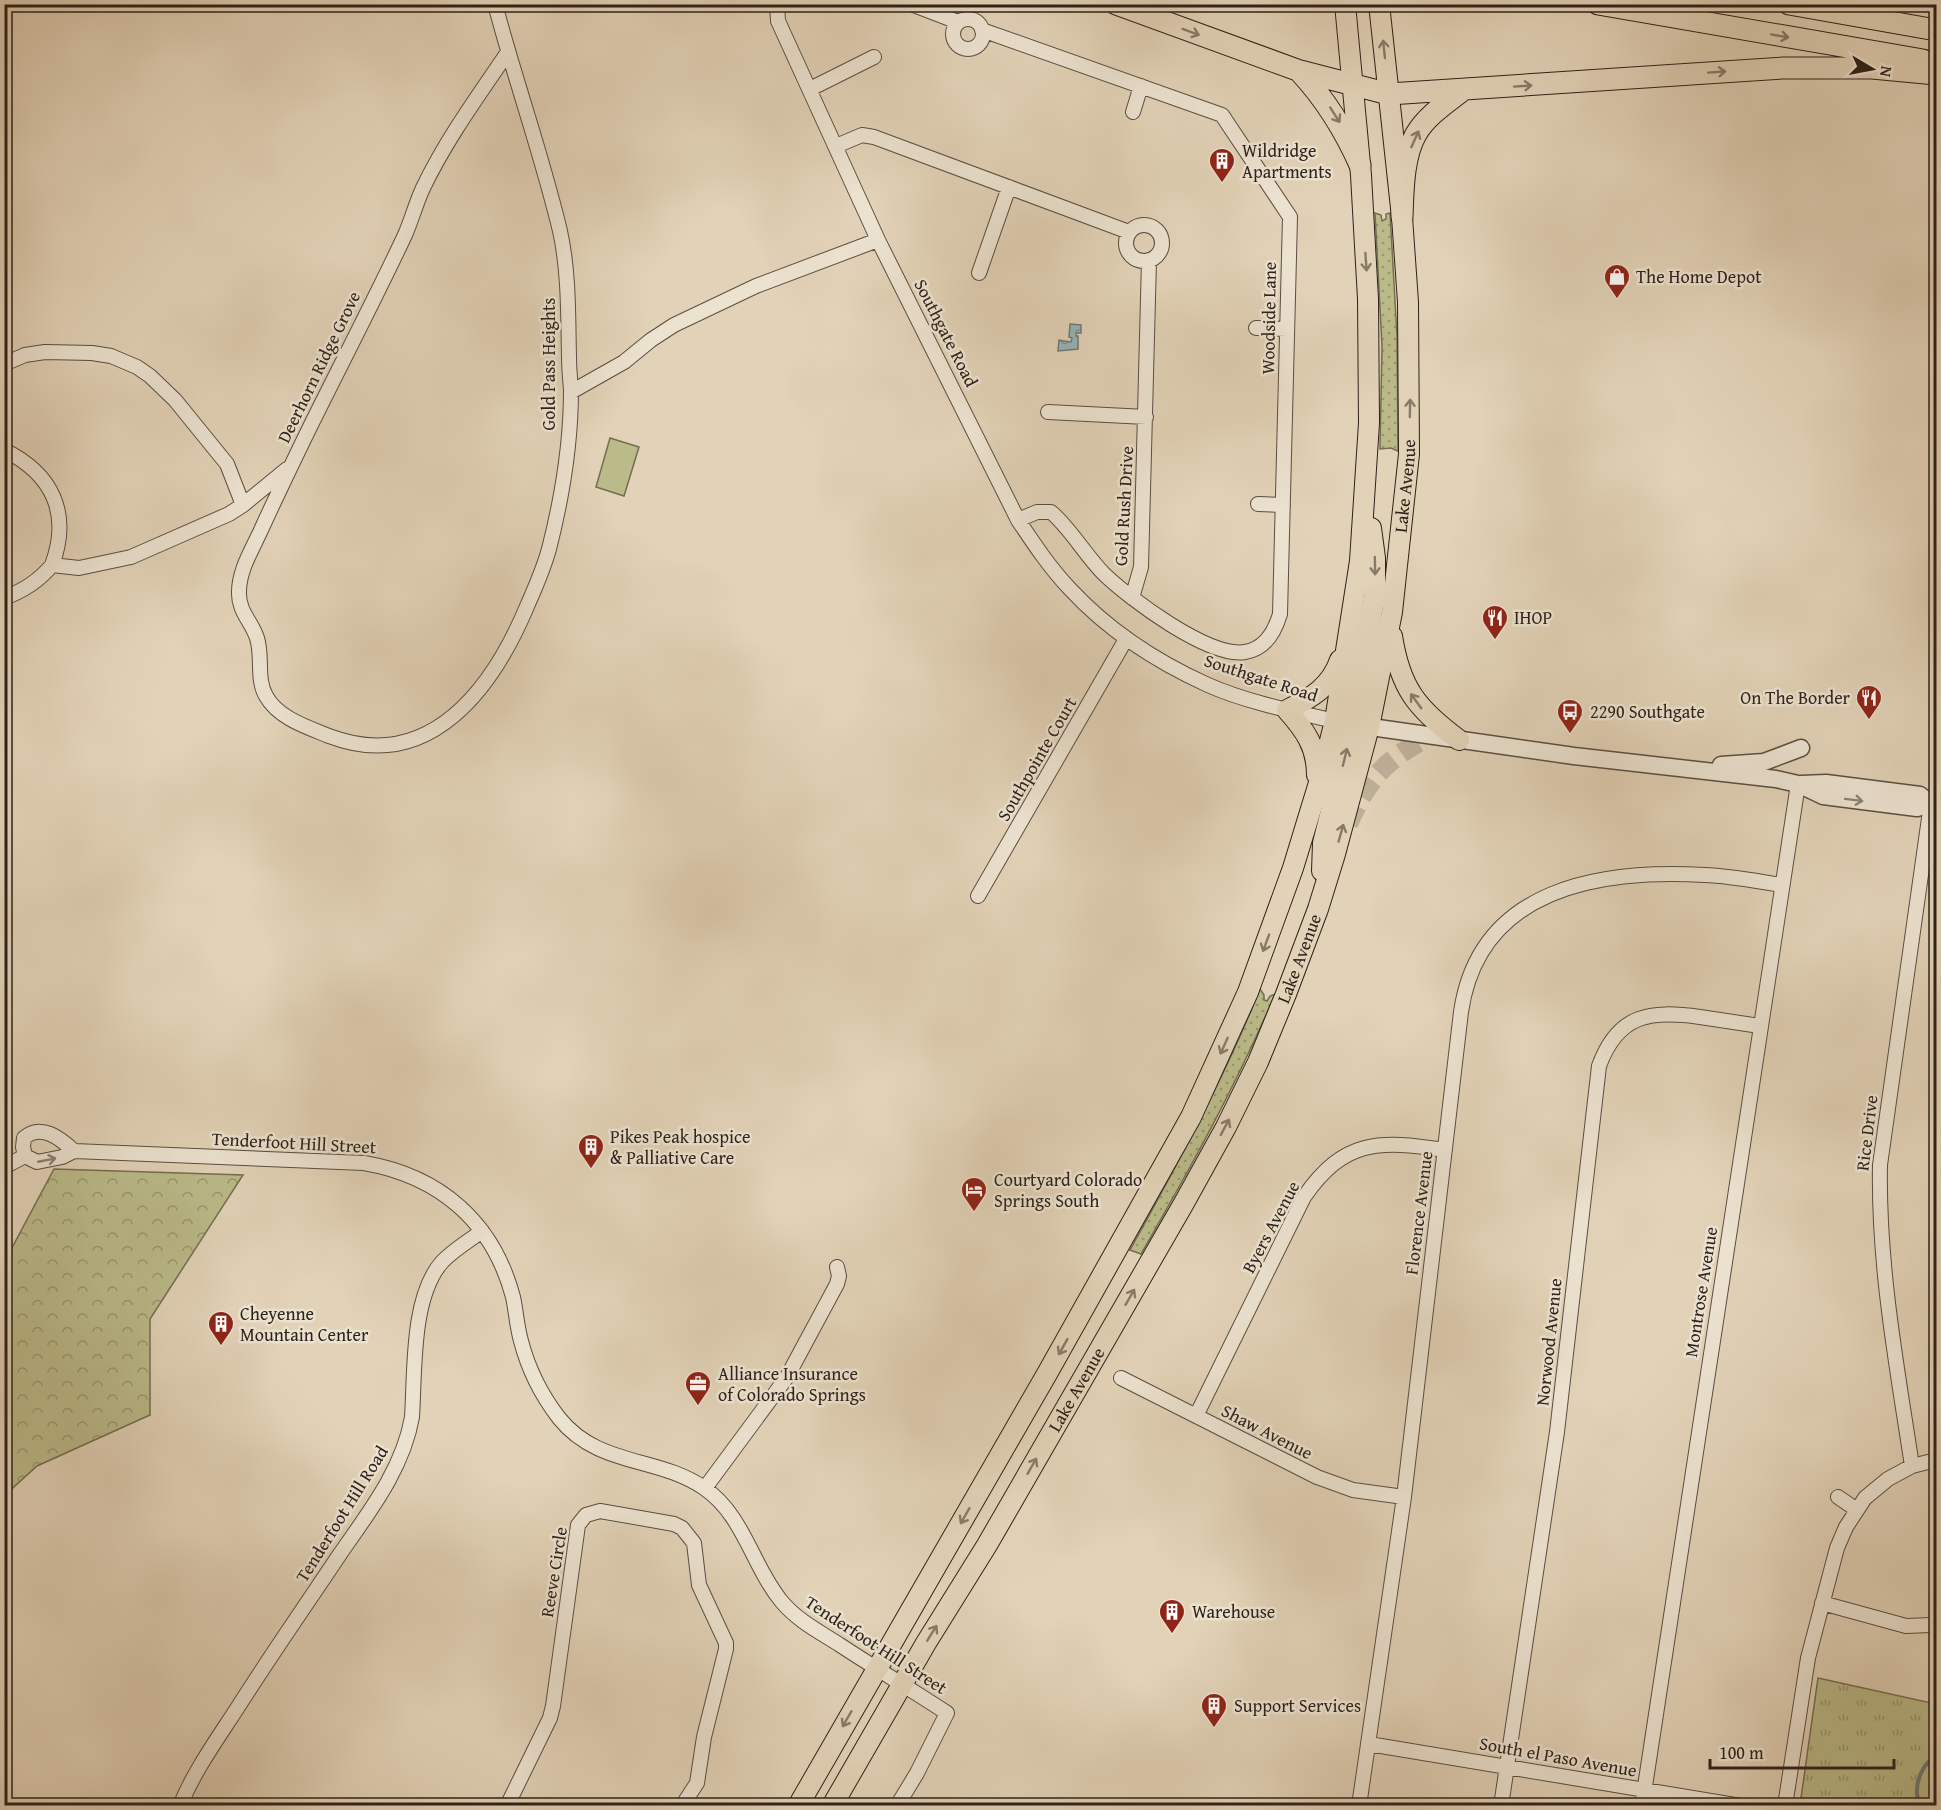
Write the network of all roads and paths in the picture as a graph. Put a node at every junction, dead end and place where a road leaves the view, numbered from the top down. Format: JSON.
{"nodes":[{"id":1,"x":495,"y":4,"type":"edge"},
{"id":2,"x":777,"y":4,"type":"edge"},
{"id":3,"x":911,"y":4,"type":"edge"},
{"id":4,"x":1116,"y":4,"type":"edge"},
{"id":5,"x":1345,"y":4,"type":"edge"},
{"id":6,"x":1379,"y":4,"type":"edge"},
{"id":7,"x":1598,"y":4,"type":"edge"},
{"id":8,"x":1789,"y":4,"type":"edge"},
{"id":9,"x":1860,"y":4,"type":"edge"},
{"id":10,"x":958,"y":21,"type":"junction"},
{"id":11,"x":1936,"y":25,"type":"edge"},
{"id":12,"x":982,"y":30,"type":"junction"},
{"id":13,"x":1936,"y":30,"type":"edge"},
{"id":14,"x":508,"y":52,"type":"junction"},
{"id":15,"x":874,"y":57,"type":"dead end"},
{"id":16,"x":1936,"y":62,"type":"edge"},
{"id":17,"x":1300,"y":71,"type":"junction"},
{"id":18,"x":1936,"y":74,"type":"edge"},
{"id":19,"x":1141,"y":86,"type":"junction"},
{"id":20,"x":1353,"y":86,"type":"junction"},
{"id":21,"x":810,"y":88,"type":"junction"},
{"id":22,"x":1464,"y":89,"type":"junction"},
{"id":23,"x":1389,"y":94,"type":"junction"},
{"id":24,"x":1133,"y":112,"type":"dead end"},
{"id":25,"x":836,"y":146,"type":"junction"},
{"id":26,"x":1360,"y":165,"type":"junction"},
{"id":27,"x":1009,"y":188,"type":"junction"},
{"id":28,"x":1402,"y":217,"type":"junction"},
{"id":29,"x":1129,"y":232,"type":"junction"},
{"id":30,"x":878,"y":240,"type":"junction"},
{"id":31,"x":1149,"y":260,"type":"junction"},
{"id":32,"x":978,"y":273,"type":"dead end"},
{"id":33,"x":1256,"y":328,"type":"dead end"},
{"id":34,"x":1287,"y":329,"type":"junction"},
{"id":35,"x":4,"y":364,"type":"edge"},
{"id":36,"x":571,"y":392,"type":"junction"},
{"id":37,"x":1048,"y":412,"type":"dead end"},
{"id":38,"x":1146,"y":417,"type":"junction"},
{"id":39,"x":4,"y":450,"type":"edge"},
{"id":40,"x":291,"y":465,"type":"junction"},
{"id":41,"x":1366,"y":487,"type":"junction"},
{"id":42,"x":1258,"y":504,"type":"dead end"},
{"id":43,"x":243,"y":505,"type":"junction"},
{"id":44,"x":1283,"y":505,"type":"junction"},
{"id":45,"x":1018,"y":520,"type":"junction"},
{"id":46,"x":52,"y":565,"type":"junction"},
{"id":47,"x":4,"y":598,"type":"edge"},
{"id":48,"x":1132,"y":598,"type":"junction"},
{"id":49,"x":1390,"y":623,"type":"junction"},
{"id":50,"x":1126,"y":639,"type":"junction"},
{"id":51,"x":1348,"y":639,"type":"junction"},
{"id":52,"x":1287,"y":710,"type":"junction"},
{"id":53,"x":1352,"y":724,"type":"junction"},
{"id":54,"x":1459,"y":740,"type":"junction"},
{"id":55,"x":1801,"y":748,"type":"dead end"},
{"id":56,"x":1680,"y":767,"type":"junction"},
{"id":57,"x":1798,"y":784,"type":"junction"},
{"id":58,"x":1318,"y":787,"type":"junction"},
{"id":59,"x":1934,"y":804,"type":"edge"},
{"id":60,"x":1782,"y":885,"type":"junction"},
{"id":61,"x":978,"y":896,"type":"dead end"},
{"id":62,"x":1760,"y":1026,"type":"junction"},
{"id":63,"x":1445,"y":1150,"type":"junction"},
{"id":64,"x":74,"y":1151,"type":"junction"},
{"id":65,"x":25,"y":1156,"type":"junction"},
{"id":66,"x":4,"y":1167,"type":"edge"},
{"id":67,"x":482,"y":1231,"type":"junction"},
{"id":68,"x":837,"y":1267,"type":"dead end"},
{"id":69,"x":1121,"y":1378,"type":"dead end"},
{"id":70,"x":1196,"y":1416,"type":"junction"},
{"id":71,"x":1936,"y":1460,"type":"edge"},
{"id":72,"x":1912,"y":1466,"type":"junction"},
{"id":73,"x":705,"y":1488,"type":"junction"},
{"id":74,"x":1404,"y":1497,"type":"junction"},
{"id":75,"x":1838,"y":1497,"type":"dead end"},
{"id":76,"x":1857,"y":1510,"type":"junction"},
{"id":77,"x":1822,"y":1603,"type":"junction"},
{"id":78,"x":1931,"y":1625,"type":"dead end"},
{"id":79,"x":876,"y":1669,"type":"junction"},
{"id":80,"x":903,"y":1684,"type":"junction"},
{"id":81,"x":1369,"y":1744,"type":"junction"},
{"id":82,"x":1507,"y":1767,"type":"junction"},
{"id":83,"x":1644,"y":1790,"type":"junction"},
{"id":84,"x":180,"y":1806,"type":"edge"},
{"id":85,"x":507,"y":1806,"type":"edge"},
{"id":86,"x":682,"y":1806,"type":"edge"},
{"id":87,"x":798,"y":1806,"type":"edge"},
{"id":88,"x":832,"y":1806,"type":"edge"},
{"id":89,"x":897,"y":1806,"type":"edge"},
{"id":90,"x":1359,"y":1806,"type":"edge"},
{"id":91,"x":1502,"y":1806,"type":"edge"},
{"id":92,"x":1642,"y":1806,"type":"edge"},
{"id":93,"x":1741,"y":1806,"type":"edge"},
{"id":94,"x":1785,"y":1806,"type":"edge"}],
"edges":[{"from":1,"to":14,"type":"street","name":"Gold Pass Heights"},
{"from":2,"to":21,"type":"street","name":"Southgate Road"},
{"from":3,"to":10,"type":"street"},
{"from":4,"to":17,"type":"highway","one_way":true},
{"from":5,"to":20,"type":"main road","name":"Lake Avenue"},
{"from":23,"to":6,"type":"main road","name":"Lake Avenue","one_way":true},
{"from":7,"to":16,"type":"highway","one_way":true},
{"from":8,"to":13,"type":"highway"},
{"from":9,"to":11,"type":"highway"},
{"from":10,"to":12,"type":"street"},
{"from":10,"to":12,"type":"street"},
{"from":12,"to":19,"type":"street","name":"Woodside Lane"},
{"from":14,"to":36,"type":"street","name":"Gold Pass Heights"},
{"from":14,"to":40,"type":"street","name":"Deerhorn Ridge Grove"},
{"from":15,"to":21,"type":"street"},
{"from":17,"to":20,"type":"highway"},
{"from":17,"to":26,"type":"highway","one_way":true},
{"from":22,"to":18,"type":"highway","one_way":true},
{"from":19,"to":24,"type":"street"},
{"from":19,"to":34,"type":"street","name":"Woodside Lane"},
{"from":20,"to":23,"type":"highway"},
{"from":20,"to":26,"type":"main road","name":"Lake Avenue"},
{"from":21,"to":25,"type":"street","name":"Southgate Road"},
{"from":22,"to":23,"type":"highway"},
{"from":28,"to":22,"type":"highway","one_way":true},
{"from":23,"to":28,"type":"main road","name":"Lake Avenue"},
{"from":25,"to":27,"type":"street"},
{"from":25,"to":30,"type":"street","name":"Southgate Road"},
{"from":26,"to":41,"type":"main road","name":"Lake Avenue","one_way":true},
{"from":27,"to":29,"type":"street"},
{"from":27,"to":32,"type":"street"},
{"from":49,"to":28,"type":"main road","name":"Lake Avenue","one_way":true},
{"from":29,"to":31,"type":"street"},
{"from":29,"to":31,"type":"street"},
{"from":30,"to":36,"type":"street"},
{"from":30,"to":45,"type":"street","name":"Southgate Road"},
{"from":31,"to":38,"type":"street","name":"Gold Rush Drive"},
{"from":33,"to":34,"type":"street"},
{"from":34,"to":44,"type":"street","name":"Woodside Lane"},
{"from":35,"to":43,"type":"street"},
{"from":36,"to":40,"type":"street","name":"Gold Pass Heights"},
{"from":37,"to":38,"type":"street"},
{"from":38,"to":48,"type":"street","name":"Gold Rush Drive"},
{"from":39,"to":46,"type":"street"},
{"from":40,"to":43,"type":"street","name":"Deerhorn Ridge Grove"},
{"from":41,"to":51,"type":"main road","name":"Lake Avenue"},
{"from":41,"to":53,"type":"main road","one_way":true},
{"from":42,"to":44,"type":"street"},
{"from":43,"to":46,"type":"street","name":"Deerhorn Ridge Grove"},
{"from":44,"to":48,"type":"street","name":"Woodside Lane"},
{"from":45,"to":48,"type":"street","name":"Gold Rush Drive"},
{"from":45,"to":50,"type":"street","name":"Southgate Road"},
{"from":46,"to":47,"type":"street"},
{"from":49,"to":53,"type":"main road","name":"Lake Avenue"},
{"from":54,"to":49,"type":"main road","one_way":true},
{"from":50,"to":52,"type":"street","name":"Southgate Road"},
{"from":50,"to":61,"type":"street","name":"Southpointe Court"},
{"from":51,"to":52,"type":"main road"},
{"from":51,"to":53,"type":"main road","name":"Lake Avenue"},
{"from":52,"to":53,"type":"street","name":"Southgate Road"},
{"from":52,"to":58,"type":"main road"},
{"from":53,"to":54,"type":"street","name":"Southgate Road"},
{"from":53,"to":58,"type":"main road","name":"Lake Avenue"},
{"from":80,"to":53,"type":"main road","name":"Lake Avenue","one_way":true},
{"from":54,"to":56,"type":"street","name":"Southgate Road"},
{"from":55,"to":56,"type":"street"},
{"from":56,"to":57,"type":"street","name":"Southgate Road"},
{"from":57,"to":59,"type":"street","name":"Southgate Road"},
{"from":57,"to":60,"type":"street","name":"Montrose Avenue"},
{"from":58,"to":79,"type":"main road","name":"Lake Avenue","one_way":true},
{"from":59,"to":72,"type":"street","name":"Rice Drive"},
{"from":60,"to":62,"type":"street","name":"Montrose Avenue"},
{"from":60,"to":63,"type":"street","name":"Florence Avenue"},
{"from":62,"to":82,"type":"street","name":"Norwood Avenue"},
{"from":62,"to":83,"type":"street","name":"Montrose Avenue"},
{"from":63,"to":70,"type":"street","name":"Byers Avenue"},
{"from":63,"to":74,"type":"street","name":"Florence Avenue"},
{"from":65,"to":64,"type":"street","name":"Tenderfoot Hill Street","one_way":true},
{"from":64,"to":65,"type":"street"},
{"from":64,"to":67,"type":"street","name":"Tenderfoot Hill Street"},
{"from":65,"to":66,"type":"street"},
{"from":67,"to":73,"type":"street","name":"Tenderfoot Hill Street"},
{"from":67,"to":84,"type":"street","name":"Tenderfoot Hill Road"},
{"from":68,"to":73,"type":"street"},
{"from":69,"to":70,"type":"street","name":"Shaw Avenue"},
{"from":70,"to":74,"type":"street","name":"Shaw Avenue"},
{"from":71,"to":72,"type":"street"},
{"from":72,"to":76,"type":"street"},
{"from":73,"to":79,"type":"street","name":"Tenderfoot Hill Street"},
{"from":74,"to":81,"type":"street","name":"Florence Avenue"},
{"from":75,"to":76,"type":"street"},
{"from":76,"to":77,"type":"street"},
{"from":77,"to":78,"type":"street"},
{"from":77,"to":94,"type":"street"},
{"from":79,"to":80,"type":"street","name":"Tenderfoot Hill Street"},
{"from":79,"to":87,"type":"main road","name":"Lake Avenue","one_way":true},
{"from":80,"to":88,"type":"main road","name":"Lake Avenue"},
{"from":80,"to":89,"type":"street","name":"Tenderfoot Hill Street"},
{"from":81,"to":82,"type":"street","name":"South el Paso Avenue"},
{"from":81,"to":90,"type":"street","name":"Florence Avenue"},
{"from":82,"to":83,"type":"street","name":"South el Paso Avenue"},
{"from":82,"to":91,"type":"street","name":"Norwood Avenue"},
{"from":83,"to":92,"type":"street","name":"Montrose Avenue"},
{"from":83,"to":93,"type":"street","name":"South el Paso Avenue"},
{"from":85,"to":86,"type":"street","name":"Reeve Circle"}]}
